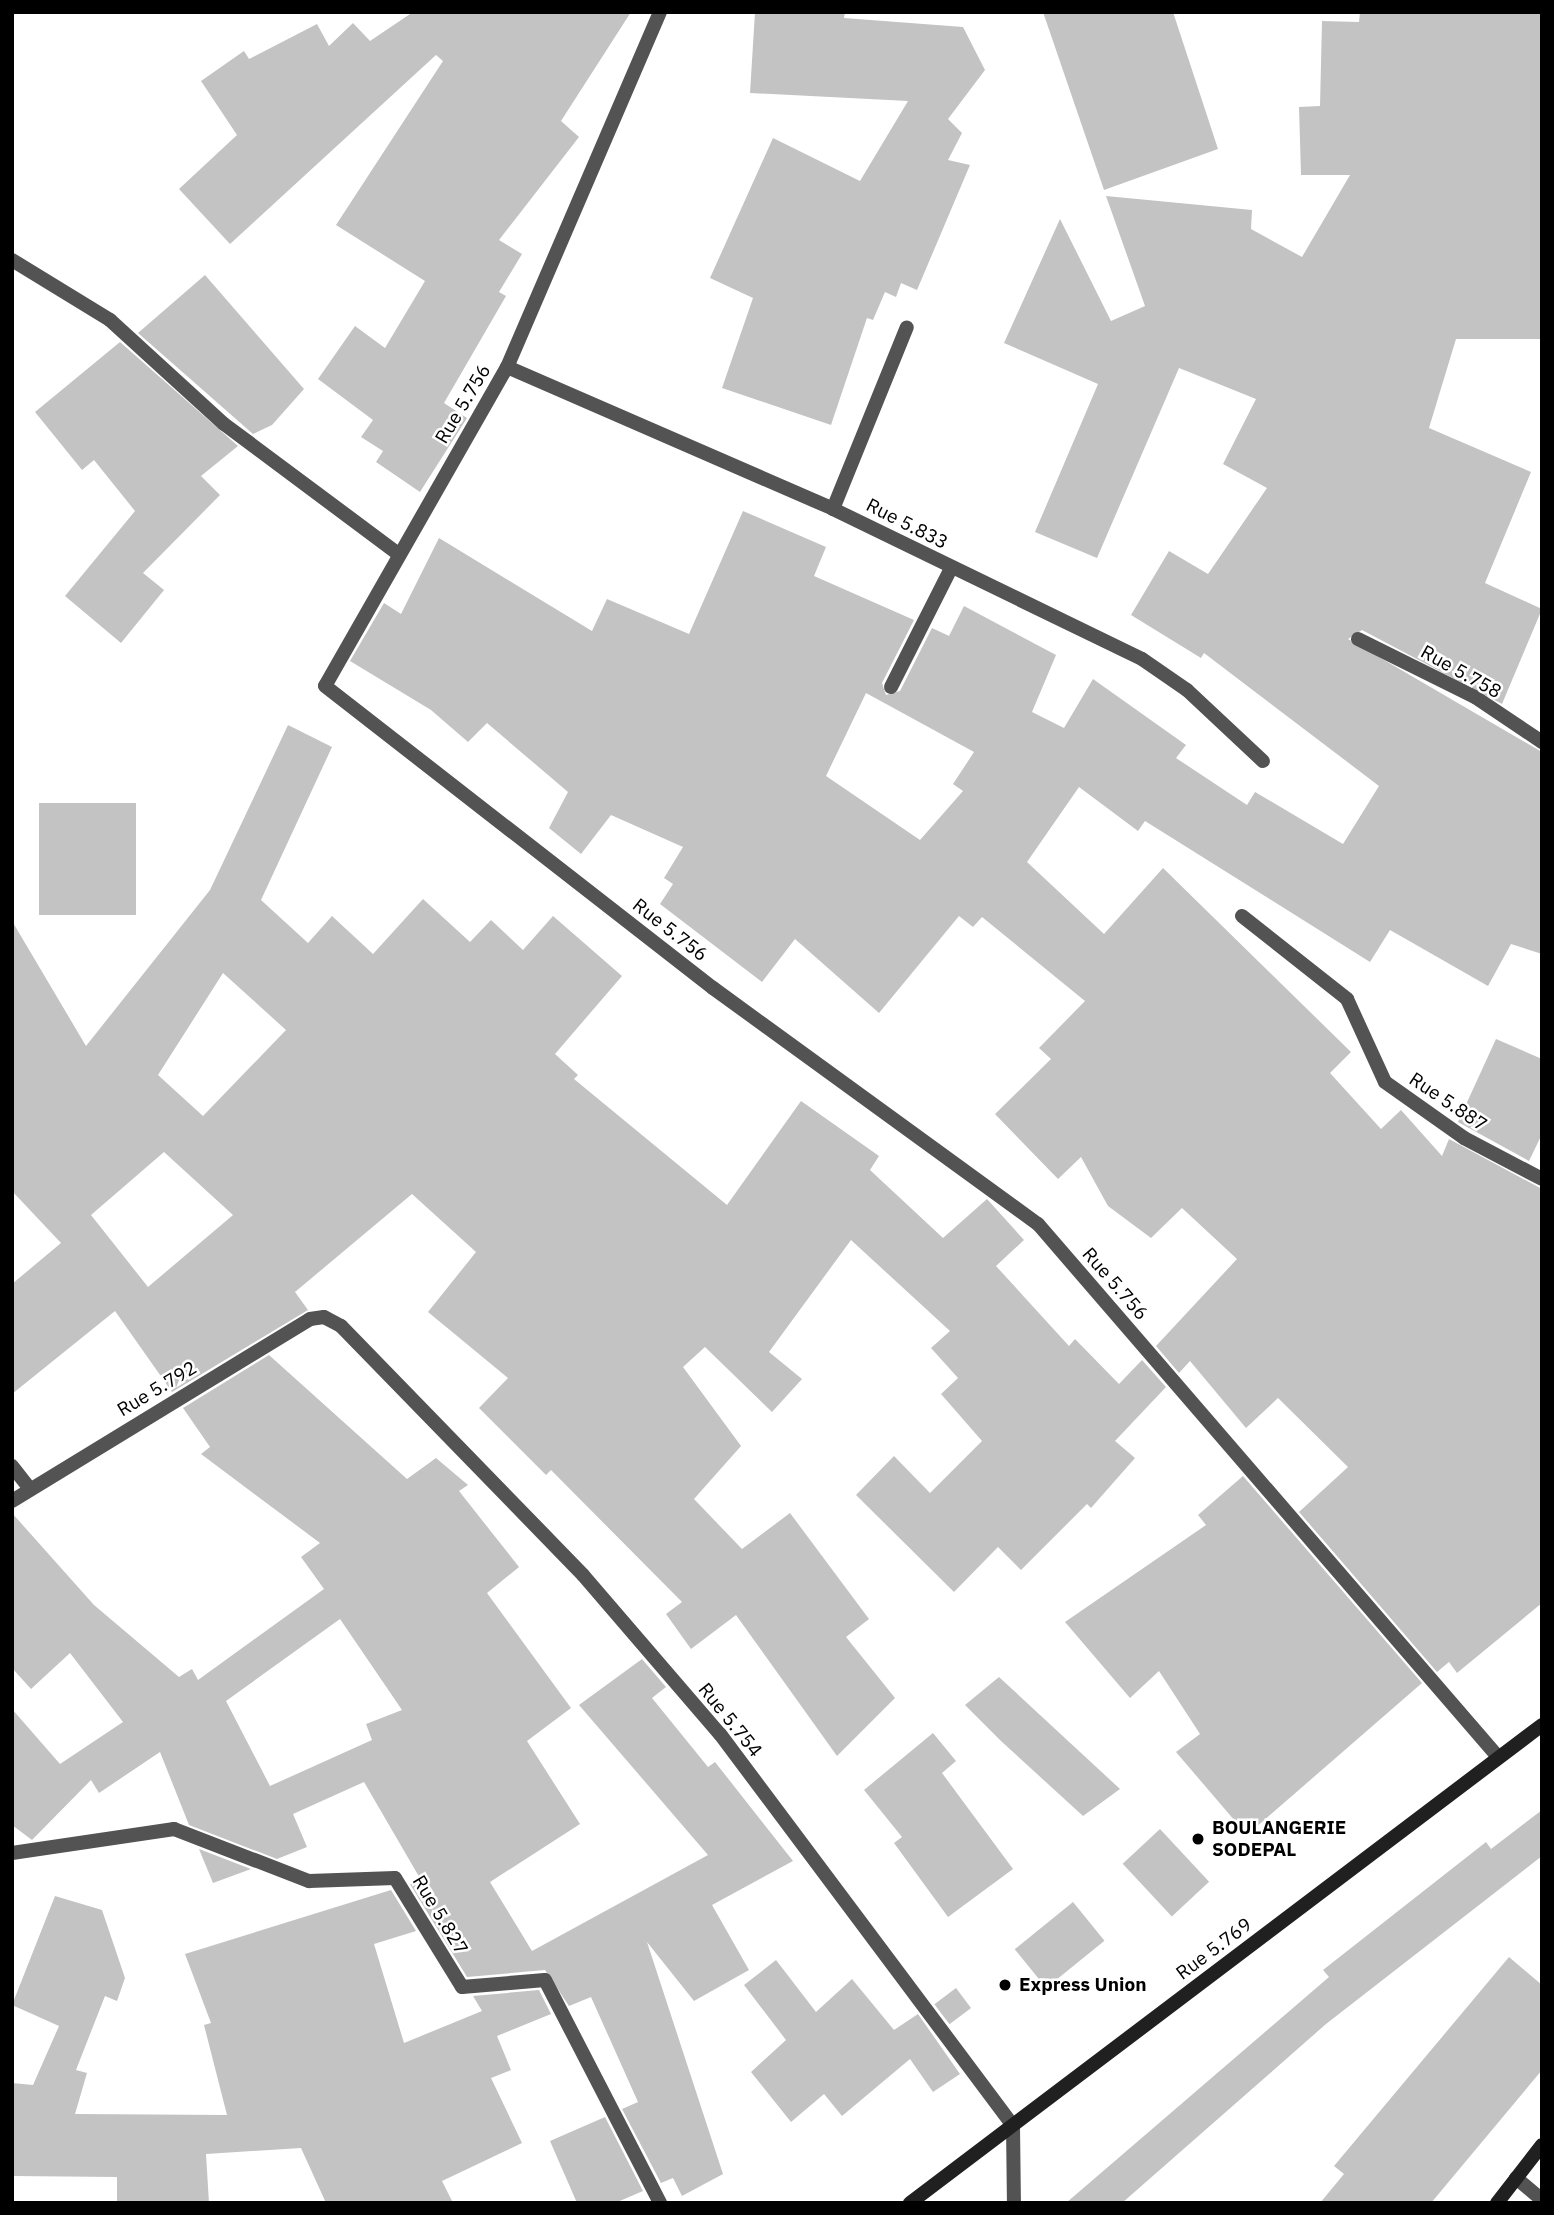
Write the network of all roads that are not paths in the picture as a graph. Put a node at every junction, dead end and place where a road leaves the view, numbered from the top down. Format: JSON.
{"nodes":[{"id":1,"x":660,"y":12,"type":"edge"},
{"id":2,"x":12,"y":260,"type":"edge"},
{"id":3,"x":906,"y":327,"type":"dead end"},
{"id":4,"x":507,"y":367,"type":"junction"},
{"id":5,"x":833,"y":509,"type":"junction"},
{"id":6,"x":397,"y":552,"type":"junction"},
{"id":7,"x":951,"y":568,"type":"junction"},
{"id":8,"x":1358,"y":639,"type":"dead end"},
{"id":9,"x":891,"y":687,"type":"dead end"},
{"id":10,"x":1542,"y":742,"type":"edge"},
{"id":11,"x":1263,"y":761,"type":"dead end"},
{"id":12,"x":1242,"y":916,"type":"dead end"},
{"id":13,"x":1542,"y":1179,"type":"edge"},
{"id":14,"x":324,"y":1317,"type":"joint"},
{"id":15,"x":12,"y":1466,"type":"edge"},
{"id":16,"x":29,"y":1488,"type":"junction"},
{"id":17,"x":12,"y":1501,"type":"edge"},
{"id":18,"x":1542,"y":1725,"type":"edge"},
{"id":19,"x":1498,"y":1757,"type":"junction"},
{"id":20,"x":12,"y":1853,"type":"edge"},
{"id":21,"x":1013,"y":2126,"type":"junction"},
{"id":22,"x":1542,"y":2145,"type":"edge"},
{"id":23,"x":1516,"y":2178,"type":"junction"},
{"id":24,"x":1542,"y":2200,"type":"edge"},
{"id":25,"x":660,"y":2203,"type":"edge"},
{"id":26,"x":910,"y":2203,"type":"edge"},
{"id":27,"x":1014,"y":2203,"type":"edge"},
{"id":28,"x":1497,"y":2203,"type":"edge"}],
"edges":[{"from":1,"to":4,"type":"street","name":"Rue 5.756"},
{"from":2,"to":6,"type":"street"},
{"from":3,"to":5,"type":"street"},
{"from":4,"to":5,"type":"street","name":"Rue 5.833"},
{"from":4,"to":6,"type":"street","name":"Rue 5.756"},
{"from":5,"to":7,"type":"street","name":"Rue 5.833"},
{"from":6,"to":19,"type":"street","name":"Rue 5.756"},
{"from":7,"to":9,"type":"street"},
{"from":7,"to":11,"type":"street","name":"Rue 5.833"},
{"from":8,"to":10,"type":"street","name":"Rue 5.758"},
{"from":12,"to":13,"type":"street","name":"Rue 5.887"},
{"from":14,"to":16,"type":"street","name":"Rue 5.792"},
{"from":14,"to":21,"type":"street","name":"Rue 5.754"},
{"from":15,"to":16,"type":"street"},
{"from":16,"to":17,"type":"street","name":"Rue 5.792"},
{"from":18,"to":19,"type":"main road","name":"Rue 5.769"},
{"from":19,"to":21,"type":"main road","name":"Rue 5.769"},
{"from":20,"to":25,"type":"street","name":"Rue 5.827"},
{"from":21,"to":26,"type":"main road","name":"Rue 5.769"},
{"from":21,"to":27,"type":"street"},
{"from":22,"to":23,"type":"main road"},
{"from":23,"to":24,"type":"street"},
{"from":23,"to":28,"type":"main road"}]}
